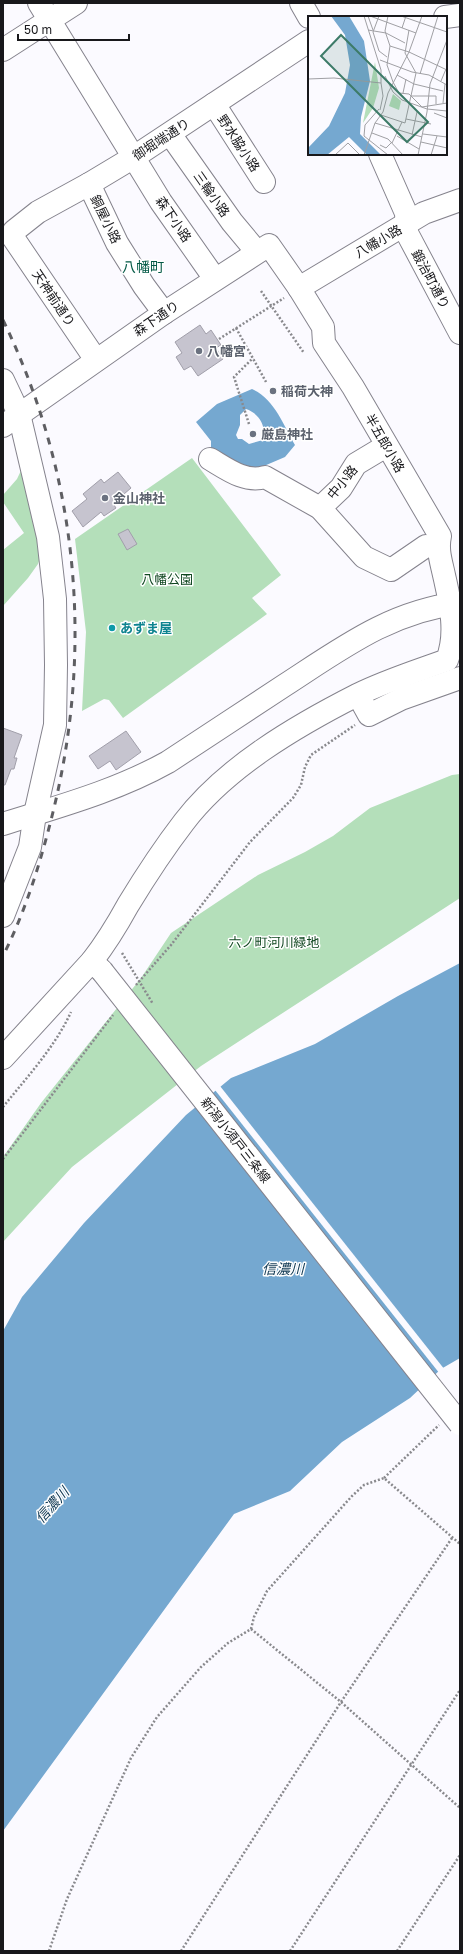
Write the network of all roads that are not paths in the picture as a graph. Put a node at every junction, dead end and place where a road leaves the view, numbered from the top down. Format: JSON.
{"nodes":[{"id":1,"x":76,"y":3,"type":"edge"},
{"id":2,"x":301,"y":3,"type":"edge"},
{"id":3,"x":459,"y":3,"type":"edge"},
{"id":4,"x":460,"y":9,"type":"edge"},
{"id":5,"x":44,"y":12,"type":"edge"},
{"id":6,"x":460,"y":15,"type":"edge"},
{"id":7,"x":308,"y":16,"type":"edge"},
{"id":8,"x":447,"y":17,"type":"edge"},
{"id":9,"x":308,"y":42,"type":"edge"},
{"id":10,"x":3,"y":50,"type":"edge"},
{"id":11,"x":214,"y":104,"type":"junction"},
{"id":12,"x":170,"y":134,"type":"junction"},
{"id":13,"x":380,"y":155,"type":"edge"},
{"id":14,"x":134,"y":156,"type":"junction"},
{"id":15,"x":264,"y":182,"type":"dead end"},
{"id":16,"x":89,"y":184,"type":"junction"},
{"id":17,"x":460,"y":200,"type":"edge"},
{"id":18,"x":407,"y":223,"type":"junction"},
{"id":19,"x":8,"y":236,"type":"edge"},
{"id":20,"x":257,"y":252,"type":"junction"},
{"id":21,"x":216,"y":279,"type":"junction"},
{"id":22,"x":299,"y":288,"type":"junction"},
{"id":23,"x":164,"y":313,"type":"junction"},
{"id":24,"x":460,"y":333,"type":"edge"},
{"id":25,"x":96,"y":360,"type":"junction"},
{"id":26,"x":3,"y":380,"type":"edge"},
{"id":27,"x":11,"y":420,"type":"edge"},
{"id":28,"x":386,"y":446,"type":"junction"},
{"id":29,"x":210,"y":459,"type":"dead end"},
{"id":30,"x":320,"y":508,"type":"junction"},
{"id":31,"x":438,"y":548,"type":"junction"},
{"id":32,"x":455,"y":604,"type":"edge"},
{"id":33,"x":460,"y":678,"type":"edge"},
{"id":34,"x":460,"y":694,"type":"edge"},
{"id":35,"x":358,"y":695,"type":"junction"},
{"id":36,"x":401,"y":699,"type":"junction"},
{"id":37,"x":35,"y":814,"type":"junction"},
{"id":38,"x":3,"y":824,"type":"edge"},
{"id":39,"x":3,"y":916,"type":"edge"},
{"id":40,"x":97,"y":966,"type":"junction"},
{"id":41,"x":3,"y":1058,"type":"edge"},
{"id":42,"x":452,"y":1423,"type":"edge"}],
"edges":[{"from":1,"to":5,"type":"street"},
{"from":2,"to":7,"type":"street"},
{"from":3,"to":4,"type":"street"},
{"from":5,"to":10,"type":"street"},
{"from":5,"to":14,"type":"street","name":"森下小路"},
{"from":6,"to":8,"type":"street"},
{"from":9,"to":11,"type":"street","name":"御堀端通り"},
{"from":11,"to":12,"type":"street","name":"御堀端通り"},
{"from":11,"to":15,"type":"street","name":"野水脇小路"},
{"from":12,"to":14,"type":"street","name":"御堀端通り"},
{"from":12,"to":20,"type":"street","name":"三輪小路"},
{"from":13,"to":18,"type":"street","name":"鍛治町通り"},
{"from":14,"to":16,"type":"street","name":"御堀端通り"},
{"from":14,"to":21,"type":"street","name":"森下小路"},
{"from":16,"to":19,"type":"street","name":"御堀端通り"},
{"from":16,"to":23,"type":"street","name":"銅屋小路"},
{"from":17,"to":18,"type":"street","name":"八幡小路"},
{"from":18,"to":22,"type":"street","name":"八幡小路"},
{"from":18,"to":24,"type":"street","name":"鍛治町通り"},
{"from":19,"to":25,"type":"street","name":"天神前通り"},
{"from":20,"to":21,"type":"street","name":"森下通り"},
{"from":20,"to":22,"type":"street","name":"森下通り"},
{"from":21,"to":23,"type":"street","name":"森下通り"},
{"from":22,"to":28,"type":"street","name":"半五郎小路"},
{"from":23,"to":25,"type":"street","name":"森下通り"},
{"from":25,"to":27,"type":"street","name":"森下通り"},
{"from":26,"to":27,"type":"street"},
{"from":27,"to":37,"type":"street"},
{"from":28,"to":30,"type":"street","name":"中小路"},
{"from":28,"to":31,"type":"street","name":"半五郎小路"},
{"from":29,"to":30,"type":"street"},
{"from":30,"to":31,"type":"street"},
{"from":31,"to":32,"type":"street","name":"半五郎小路"},
{"from":32,"to":35,"type":"street","name":"半五郎小路"},
{"from":32,"to":37,"type":"street"},
{"from":33,"to":36,"type":"street"},
{"from":34,"to":36,"type":"street"},
{"from":35,"to":36,"type":"street"},
{"from":35,"to":40,"type":"street","name":"半五郎小路"},
{"from":37,"to":38,"type":"street"},
{"from":37,"to":39,"type":"street"},
{"from":40,"to":41,"type":"street"},
{"from":40,"to":42,"type":"street","name":"新潟小須戸三条線","bridge":true}]}
